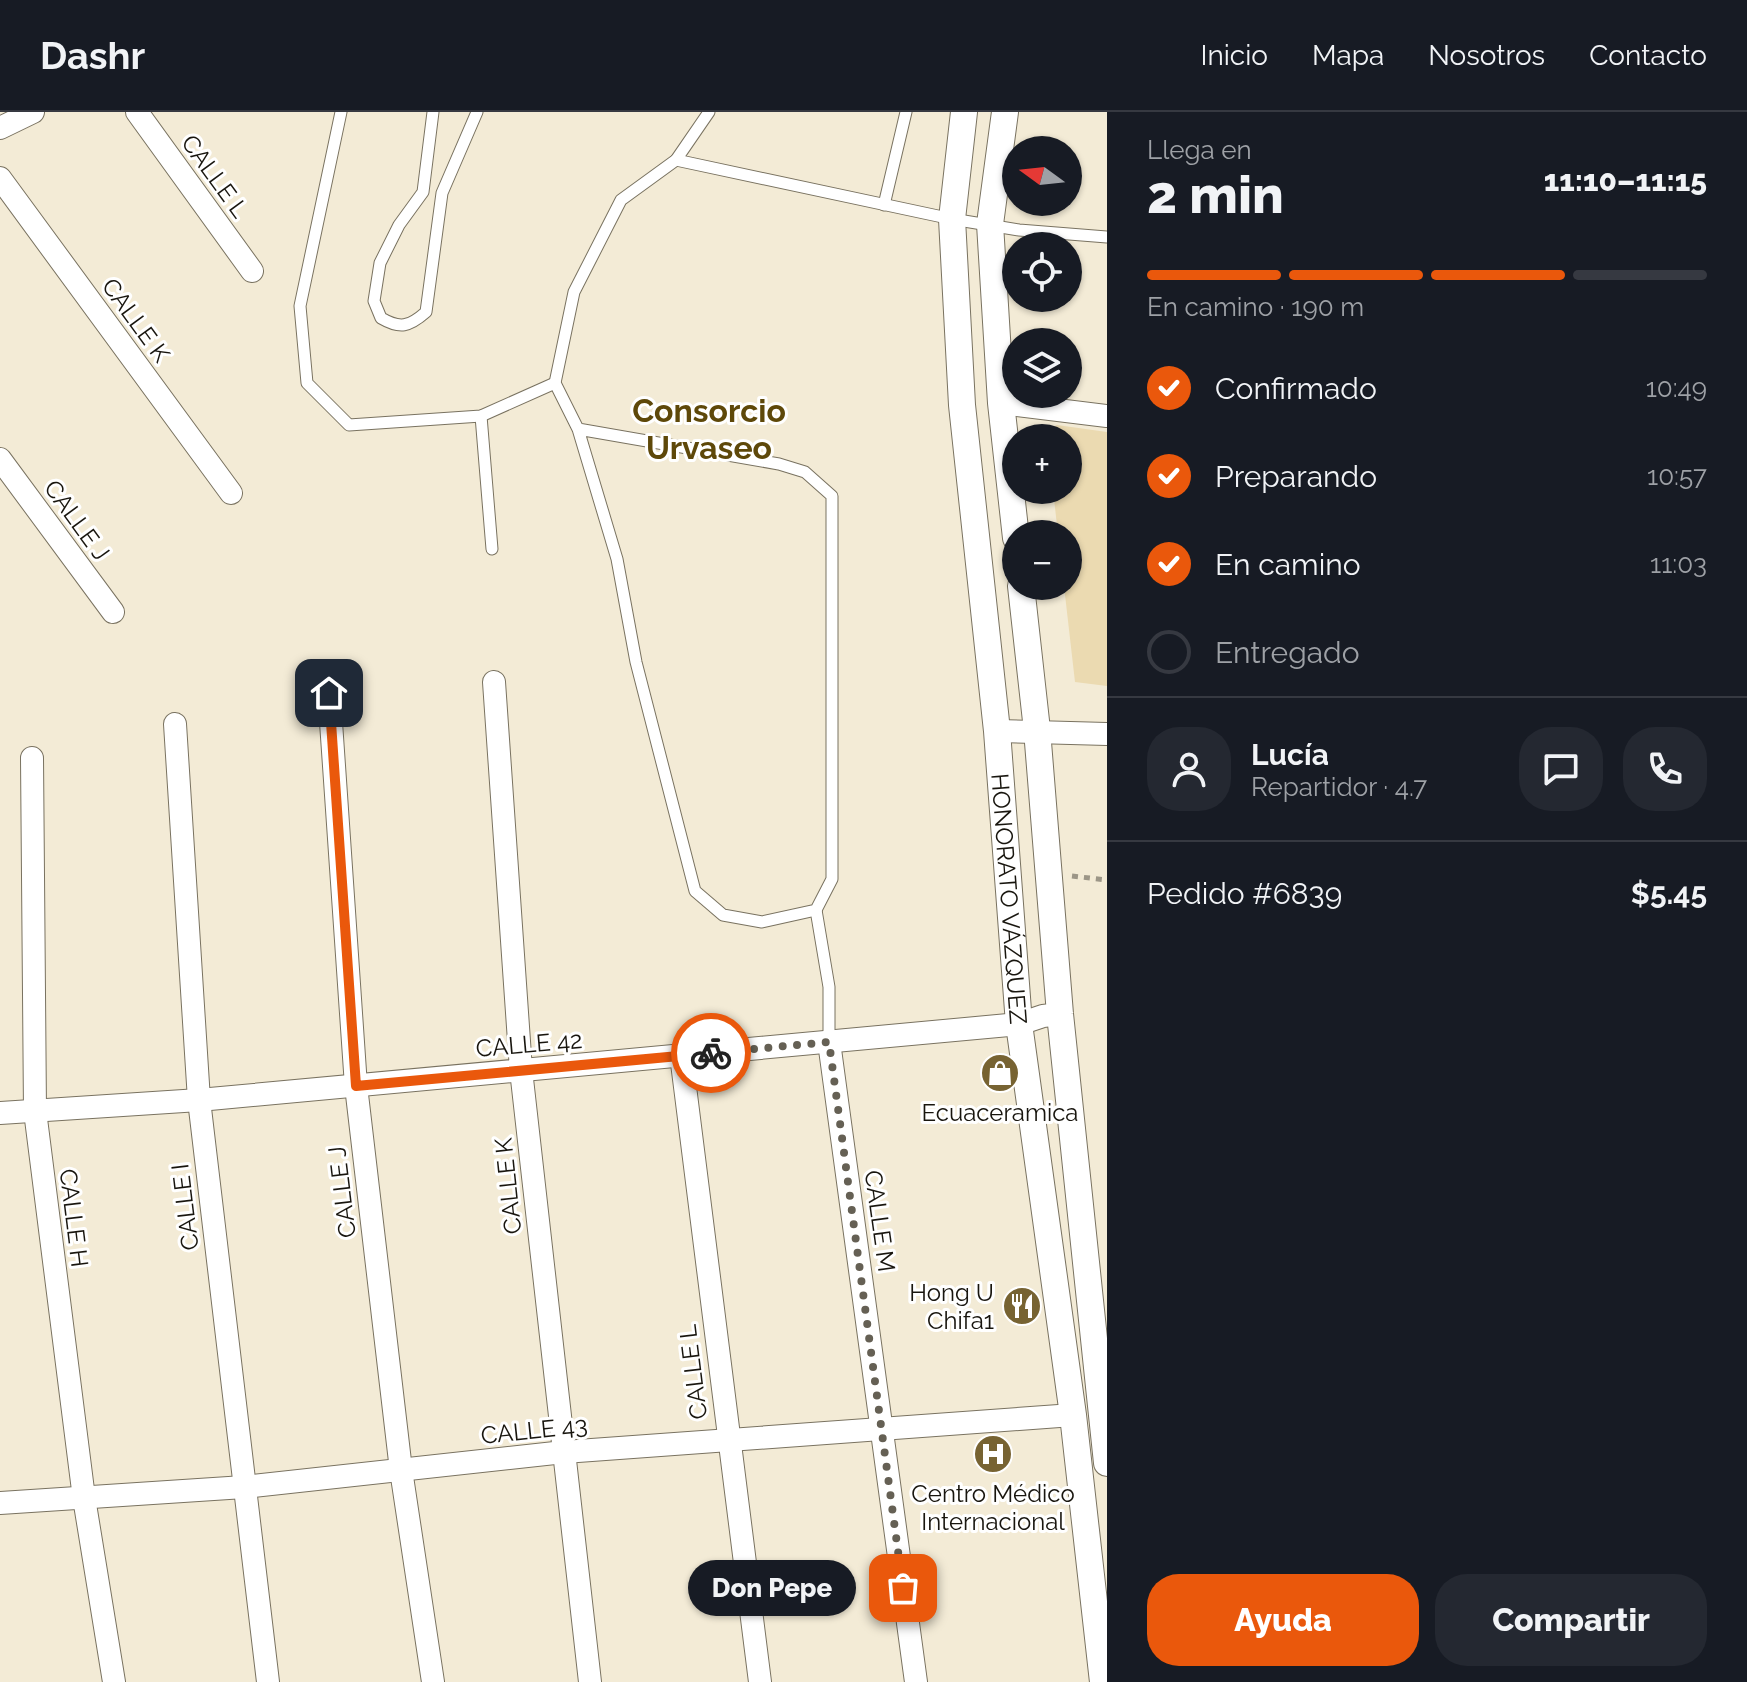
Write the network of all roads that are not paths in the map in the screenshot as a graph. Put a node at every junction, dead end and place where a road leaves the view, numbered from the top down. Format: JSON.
{"nodes":[{"id":1,"x":33,"y":112,"type":"edge"},
{"id":2,"x":137,"y":112,"type":"edge"},
{"id":3,"x":341,"y":112,"type":"edge"},
{"id":4,"x":433,"y":112,"type":"edge"},
{"id":5,"x":477,"y":112,"type":"edge"},
{"id":6,"x":709,"y":112,"type":"edge"},
{"id":7,"x":906,"y":112,"type":"edge"},
{"id":8,"x":964,"y":112,"type":"edge"},
{"id":9,"x":1005,"y":112,"type":"edge"},
{"id":10,"x":0,"y":128,"type":"edge"},
{"id":11,"x":676,"y":160,"type":"junction"},
{"id":12,"x":0,"y":178,"type":"edge"},
{"id":13,"x":884,"y":205,"type":"junction"},
{"id":14,"x":952,"y":219,"type":"junction"},
{"id":15,"x":990,"y":224,"type":"junction"},
{"id":16,"x":1107,"y":237,"type":"edge"},
{"id":17,"x":252,"y":271,"type":"dead end"},
{"id":18,"x":555,"y":383,"type":"junction"},
{"id":19,"x":1001,"y":403,"type":"junction"},
{"id":20,"x":481,"y":416,"type":"junction"},
{"id":21,"x":1107,"y":416,"type":"edge"},
{"id":22,"x":578,"y":429,"type":"junction"},
{"id":23,"x":0,"y":459,"type":"edge"},
{"id":24,"x":231,"y":493,"type":"dead end"},
{"id":25,"x":1014,"y":520,"type":"edge"},
{"id":26,"x":492,"y":549,"type":"dead end"},
{"id":27,"x":1023,"y":600,"type":"edge"},
{"id":28,"x":113,"y":612,"type":"dead end"},
{"id":29,"x":494,"y":682,"type":"dead end"},
{"id":30,"x":329,"y":693,"type":"dead end"},
{"id":31,"x":175,"y":724,"type":"dead end"},
{"id":32,"x":1037,"y":730,"type":"junction"},
{"id":33,"x":997,"y":731,"type":"junction"},
{"id":34,"x":1107,"y":734,"type":"edge"},
{"id":35,"x":32,"y":758,"type":"dead end"},
{"id":36,"x":816,"y":910,"type":"junction"},
{"id":37,"x":1060,"y":1014,"type":"junction"},
{"id":38,"x":1019,"y":1024,"type":"junction"},
{"id":39,"x":829,"y":1042,"type":"junction"},
{"id":40,"x":681,"y":1055,"type":"junction"},
{"id":41,"x":521,"y":1070,"type":"junction"},
{"id":42,"x":356,"y":1086,"type":"junction"},
{"id":43,"x":199,"y":1100,"type":"junction"},
{"id":44,"x":35,"y":1111,"type":"junction"},
{"id":45,"x":0,"y":1113,"type":"edge"},
{"id":46,"x":1073,"y":1415,"type":"junction"},
{"id":47,"x":882,"y":1430,"type":"junction"},
{"id":48,"x":728,"y":1441,"type":"junction"},
{"id":49,"x":564,"y":1452,"type":"junction"},
{"id":50,"x":1107,"y":1463,"type":"edge"},
{"id":51,"x":401,"y":1470,"type":"junction"},
{"id":52,"x":244,"y":1487,"type":"junction"},
{"id":53,"x":84,"y":1498,"type":"junction"},
{"id":54,"x":0,"y":1503,"type":"edge"},
{"id":55,"x":114,"y":1682,"type":"edge"},
{"id":56,"x":268,"y":1682,"type":"edge"},
{"id":57,"x":433,"y":1682,"type":"edge"},
{"id":58,"x":590,"y":1682,"type":"edge"},
{"id":59,"x":760,"y":1682,"type":"edge"},
{"id":60,"x":916,"y":1682,"type":"edge"},
{"id":61,"x":1103,"y":1682,"type":"edge"}],
"edges":[{"from":1,"to":10,"type":"street"},
{"from":2,"to":17,"type":"street","name":"CALLE L"},
{"from":3,"to":20,"type":"lane"},
{"from":4,"to":5,"type":"lane"},
{"from":6,"to":11,"type":"lane"},
{"from":7,"to":13,"type":"lane"},
{"from":8,"to":14,"type":"street","name":"HONORATO VÁZQUEZ"},
{"from":9,"to":15,"type":"street"},
{"from":11,"to":13,"type":"lane"},
{"from":11,"to":18,"type":"lane"},
{"from":12,"to":24,"type":"street","name":"CALLE K"},
{"from":13,"to":14,"type":"lane"},
{"from":14,"to":15,"type":"lane"},
{"from":14,"to":33,"type":"street","name":"HONORATO VÁZQUEZ"},
{"from":15,"to":16,"type":"lane"},
{"from":15,"to":19,"type":"street"},
{"from":18,"to":20,"type":"lane"},
{"from":18,"to":22,"type":"lane"},
{"from":19,"to":21,"type":"street"},
{"from":19,"to":25,"type":"street"},
{"from":20,"to":26,"type":"lane"},
{"from":22,"to":36,"type":"lane"},
{"from":22,"to":36,"type":"lane"},
{"from":23,"to":28,"type":"street","name":"CALLE J"},
{"from":27,"to":32,"type":"street","name":"HONORATO VÁZQUEZ"},
{"from":29,"to":41,"type":"street","name":"CALLE K"},
{"from":30,"to":42,"type":"street","name":"CALLE J"},
{"from":31,"to":43,"type":"street","name":"CALLE I"},
{"from":32,"to":33,"type":"street"},
{"from":32,"to":34,"type":"street"},
{"from":32,"to":37,"type":"street","name":"HONORATO VÁZQUEZ"},
{"from":33,"to":38,"type":"street","name":"HONORATO VÁZQUEZ"},
{"from":35,"to":44,"type":"street","name":"CALLE H"},
{"from":36,"to":39,"type":"lane","name":"CALLE M"},
{"from":37,"to":38,"type":"street","name":"CALLE 42"},
{"from":37,"to":50,"type":"street","name":"HONORATO VÁZQUEZ"},
{"from":38,"to":39,"type":"street","name":"CALLE 42"},
{"from":38,"to":46,"type":"street","name":"HONORATO VÁZQUEZ"},
{"from":39,"to":40,"type":"street","name":"CALLE 42"},
{"from":39,"to":47,"type":"street","name":"CALLE M"},
{"from":40,"to":41,"type":"street","name":"CALLE 42"},
{"from":40,"to":48,"type":"street","name":"CALLE L"},
{"from":41,"to":42,"type":"street","name":"CALLE 42"},
{"from":41,"to":49,"type":"street","name":"CALLE K"},
{"from":42,"to":43,"type":"street","name":"CALLE 42"},
{"from":42,"to":51,"type":"street","name":"CALLE J"},
{"from":43,"to":44,"type":"street","name":"CALLE 42"},
{"from":43,"to":52,"type":"street","name":"CALLE I"},
{"from":44,"to":45,"type":"street","name":"CALLE 42"},
{"from":44,"to":53,"type":"street","name":"CALLE H"},
{"from":46,"to":47,"type":"street","name":"CALLE 43"},
{"from":46,"to":61,"type":"street","name":"HONORATO VÁZQUEZ"},
{"from":47,"to":48,"type":"street","name":"CALLE 43"},
{"from":47,"to":60,"type":"street","name":"CALLE M"},
{"from":48,"to":49,"type":"street","name":"CALLE 43"},
{"from":48,"to":59,"type":"street","name":"CALLE L"},
{"from":49,"to":51,"type":"street","name":"CALLE 43"},
{"from":49,"to":58,"type":"street","name":"CALLE K"},
{"from":51,"to":52,"type":"street","name":"CALLE 43"},
{"from":51,"to":57,"type":"street","name":"CALLE J"},
{"from":52,"to":53,"type":"street","name":"CALLE 43"},
{"from":52,"to":56,"type":"street","name":"CALLE I"},
{"from":53,"to":54,"type":"street","name":"CALLE 43"},
{"from":53,"to":55,"type":"street","name":"CALLE H"}]}
